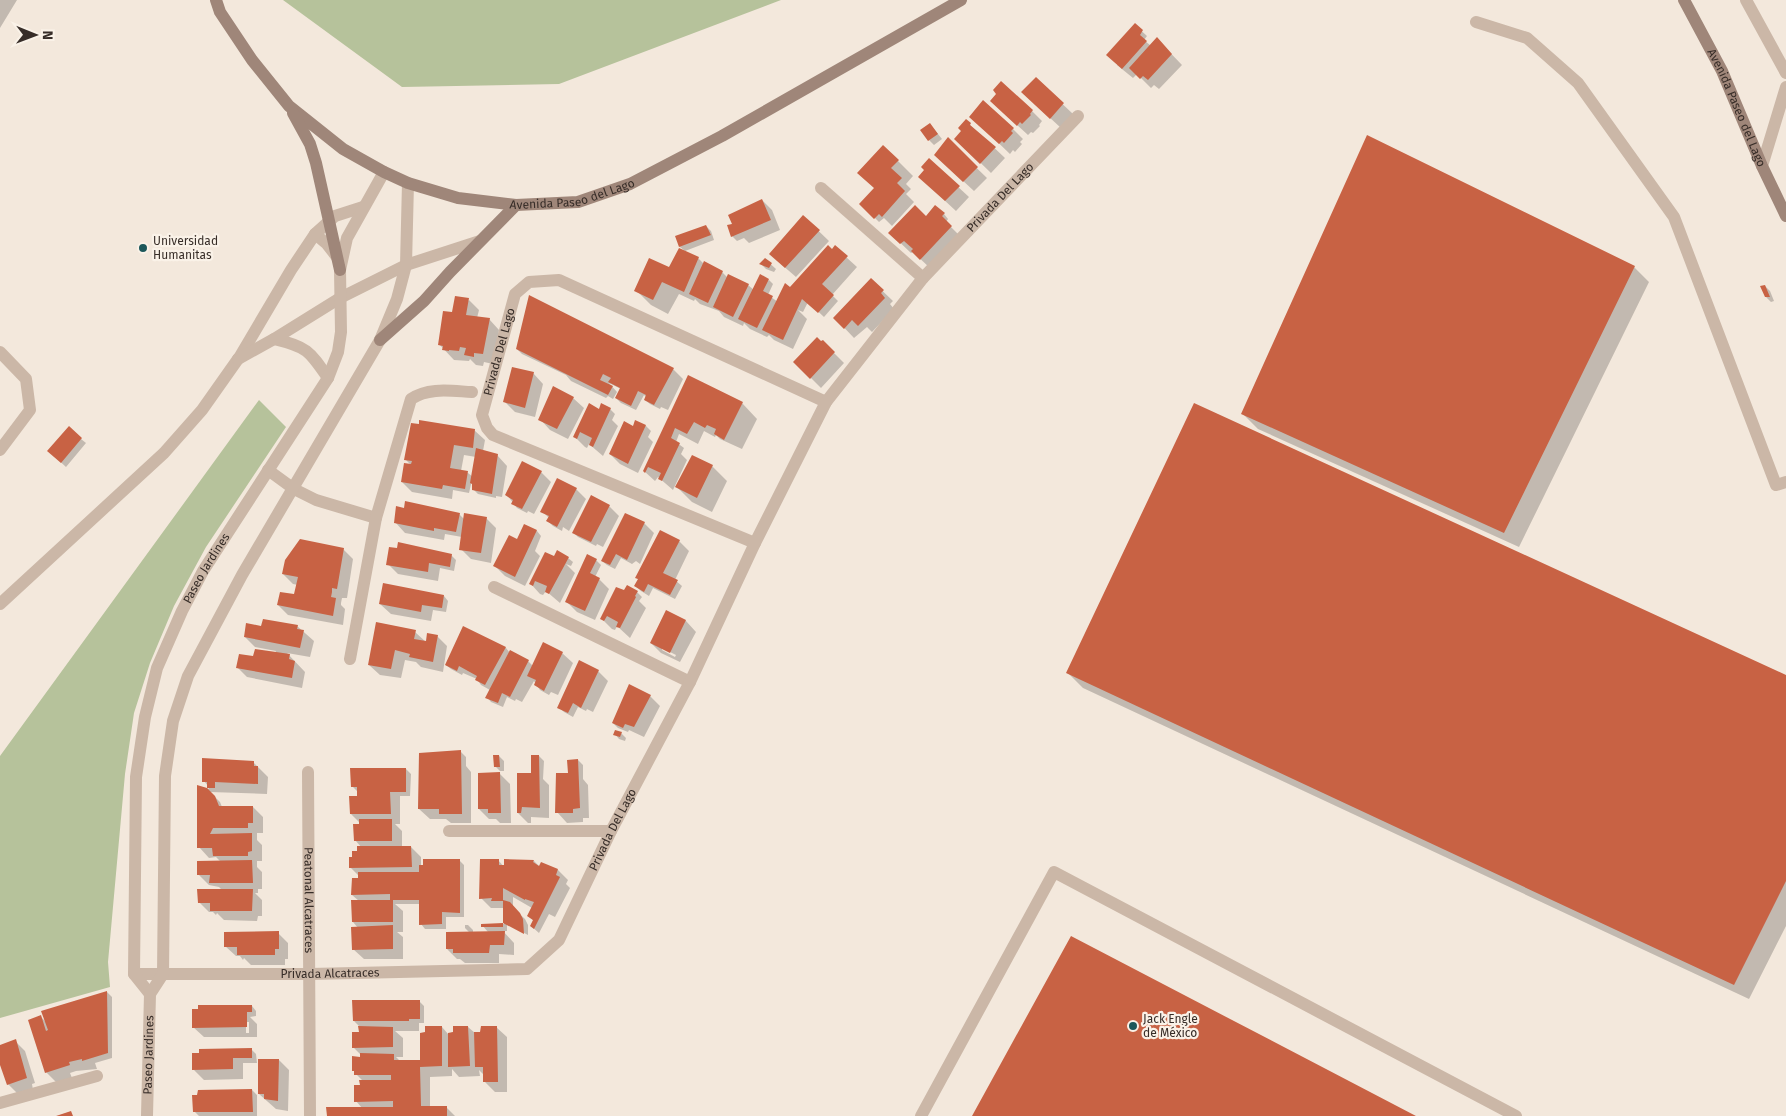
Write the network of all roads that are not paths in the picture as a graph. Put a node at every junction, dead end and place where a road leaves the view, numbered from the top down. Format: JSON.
{"nodes":[{"id":1,"x":216,"y":0,"type":"edge"},
{"id":2,"x":962,"y":0,"type":"edge"},
{"id":3,"x":1684,"y":0,"type":"edge"},
{"id":4,"x":1746,"y":0,"type":"edge"},
{"id":5,"x":1476,"y":22,"type":"dead end"},
{"id":6,"x":1786,"y":72,"type":"edge"},
{"id":7,"x":1786,"y":86,"type":"edge"},
{"id":8,"x":289,"y":106,"type":"junction"},
{"id":9,"x":1078,"y":116,"type":"dead end"},
{"id":10,"x":1762,"y":166,"type":"junction"},
{"id":11,"x":384,"y":172,"type":"junction"},
{"id":12,"x":408,"y":183,"type":"junction"},
{"id":13,"x":821,"y":188,"type":"dead end"},
{"id":14,"x":516,"y":206,"type":"junction"},
{"id":15,"x":363,"y":208,"type":"junction"},
{"id":16,"x":1786,"y":216,"type":"edge"},
{"id":17,"x":328,"y":221,"type":"junction"},
{"id":18,"x":315,"y":234,"type":"junction"},
{"id":19,"x":480,"y":241,"type":"junction"},
{"id":20,"x":338,"y":263,"type":"junction"},
{"id":21,"x":406,"y":265,"type":"junction"},
{"id":22,"x":923,"y":278,"type":"junction"},
{"id":23,"x":340,"y":298,"type":"junction"},
{"id":24,"x":274,"y":339,"type":"junction"},
{"id":25,"x":380,"y":340,"type":"junction"},
{"id":26,"x":0,"y":352,"type":"edge"},
{"id":27,"x":238,"y":359,"type":"junction"},
{"id":28,"x":328,"y":378,"type":"junction"},
{"id":29,"x":472,"y":392,"type":"dead end"},
{"id":30,"x":826,"y":402,"type":"junction"},
{"id":31,"x":0,"y":450,"type":"edge"},
{"id":32,"x":268,"y":470,"type":"junction"},
{"id":33,"x":1786,"y":482,"type":"edge"},
{"id":34,"x":294,"y":489,"type":"junction"},
{"id":35,"x":376,"y":518,"type":"junction"},
{"id":36,"x":755,"y":543,"type":"junction"},
{"id":37,"x":494,"y":587,"type":"dead end"},
{"id":38,"x":0,"y":604,"type":"edge"},
{"id":39,"x":350,"y":659,"type":"dead end"},
{"id":40,"x":690,"y":682,"type":"junction"},
{"id":41,"x":308,"y":772,"type":"dead end"},
{"id":42,"x":450,"y":831,"type":"dead end"},
{"id":43,"x":611,"y":831,"type":"junction"},
{"id":44,"x":527,"y":969,"type":"joint"},
{"id":45,"x":134,"y":974,"type":"junction"},
{"id":46,"x":164,"y":974,"type":"junction"},
{"id":47,"x":310,"y":974,"type":"junction"},
{"id":48,"x":150,"y":994,"type":"junction"},
{"id":49,"x":96,"y":1076,"type":"dead end"},
{"id":50,"x":0,"y":1103,"type":"edge"},
{"id":51,"x":147,"y":1116,"type":"edge"},
{"id":52,"x":310,"y":1116,"type":"edge"},
{"id":53,"x":921,"y":1116,"type":"edge"},
{"id":54,"x":1516,"y":1116,"type":"edge"}],
"edges":[{"from":1,"to":8,"type":"main road","name":"Avenida Paseo del Lago"},
{"from":2,"to":14,"type":"main road","name":"Avenida Paseo del Lago"},
{"from":3,"to":10,"type":"main road","name":"Avenida Paseo del Lago"},
{"from":4,"to":6,"type":"street"},
{"from":5,"to":33,"type":"street"},
{"from":7,"to":10,"type":"street"},
{"from":8,"to":11,"type":"main road","name":"Avenida Paseo del Lago"},
{"from":8,"to":17,"type":"main road"},
{"from":9,"to":22,"type":"street","name":"Privada Del Lago"},
{"from":10,"to":16,"type":"main road","name":"Avenida Paseo del Lago"},
{"from":11,"to":12,"type":"main road","name":"Avenida Paseo del Lago"},
{"from":11,"to":15,"type":"street","name":"Paseo Jardines"},
{"from":12,"to":14,"type":"main road","name":"Avenida Paseo del Lago"},
{"from":12,"to":21,"type":"street"},
{"from":13,"to":22,"type":"street"},
{"from":14,"to":19,"type":"main road"},
{"from":15,"to":17,"type":"street"},
{"from":15,"to":20,"type":"street","name":"Paseo Jardines"},
{"from":17,"to":18,"type":"street"},
{"from":17,"to":20,"type":"main road"},
{"from":18,"to":20,"type":"street"},
{"from":18,"to":27,"type":"street"},
{"from":19,"to":21,"type":"street"},
{"from":19,"to":25,"type":"main road"},
{"from":20,"to":23,"type":"street","name":"Paseo Jardines"},
{"from":21,"to":23,"type":"street"},
{"from":21,"to":25,"type":"street"},
{"from":22,"to":30,"type":"street","name":"Privada Del Lago"},
{"from":23,"to":24,"type":"street"},
{"from":23,"to":28,"type":"street","name":"Paseo Jardines"},
{"from":24,"to":27,"type":"street"},
{"from":24,"to":28,"type":"street"},
{"from":25,"to":34,"type":"street"},
{"from":26,"to":31,"type":"street"},
{"from":27,"to":38,"type":"street"},
{"from":28,"to":32,"type":"street","name":"Paseo Jardines"},
{"from":29,"to":35,"type":"street","name":"Privada Del Lago"},
{"from":30,"to":36,"type":"street","name":"Privada Del Lago"},
{"from":30,"to":36,"type":"street","name":"Privada Del Lago"},
{"from":32,"to":34,"type":"street"},
{"from":32,"to":45,"type":"street","name":"Paseo Jardines"},
{"from":34,"to":35,"type":"street"},
{"from":34,"to":46,"type":"street"},
{"from":35,"to":39,"type":"street","name":"Privada Del Lago"},
{"from":36,"to":40,"type":"street","name":"Privada Del Lago"},
{"from":37,"to":40,"type":"street"},
{"from":40,"to":43,"type":"street","name":"Privada Del Lago"},
{"from":41,"to":47,"type":"street","name":"Peatonal Alcatraces"},
{"from":42,"to":43,"type":"street"},
{"from":43,"to":44,"type":"street","name":"Privada Del Lago"},
{"from":44,"to":47,"type":"street","name":"Privada Alcatraces"},
{"from":45,"to":46,"type":"street","name":"Privada Alcatraces"},
{"from":45,"to":48,"type":"street"},
{"from":46,"to":47,"type":"street","name":"Privada Alcatraces"},
{"from":46,"to":48,"type":"street"},
{"from":47,"to":52,"type":"street","name":"Peatonal Alcatraces"},
{"from":48,"to":51,"type":"street","name":"Paseo Jardines"},
{"from":49,"to":50,"type":"street"},
{"from":53,"to":54,"type":"street"}]}
